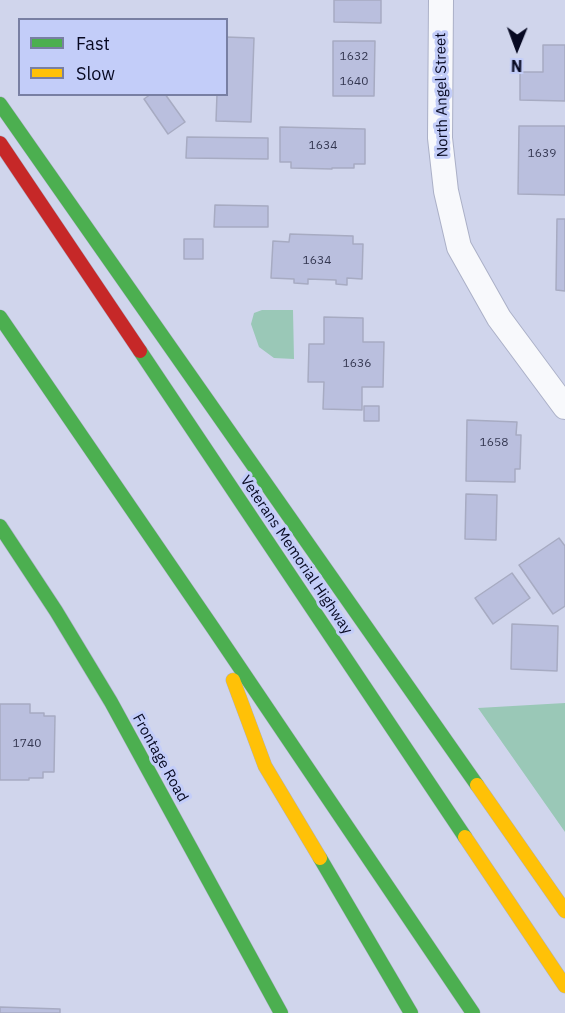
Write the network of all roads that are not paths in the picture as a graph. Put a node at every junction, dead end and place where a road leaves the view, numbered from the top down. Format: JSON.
{"nodes":[{"id":1,"x":441,"y":0,"type":"edge"},
{"id":2,"x":0,"y":104,"type":"edge"},
{"id":3,"x":0,"y":143,"type":"edge"},
{"id":4,"x":0,"y":318,"type":"edge"},
{"id":5,"x":557,"y":381,"type":"edge"},
{"id":6,"x":565,"y":407,"type":"edge"},
{"id":7,"x":0,"y":526,"type":"edge"},
{"id":8,"x":213,"y":628,"type":"junction"},
{"id":9,"x":565,"y":911,"type":"edge"},
{"id":10,"x":565,"y":986,"type":"edge"},
{"id":11,"x":281,"y":1013,"type":"edge"},
{"id":12,"x":411,"y":1013,"type":"edge"},
{"id":13,"x":474,"y":1013,"type":"edge"}],
"edges":[{"from":1,"to":5,"type":"street","name":"North Angel Street"},
{"from":2,"to":9,"type":"main road"},
{"from":3,"to":10,"type":"main road","name":"Veterans Memorial Highway"},
{"from":4,"to":8,"type":"main road"},
{"from":5,"to":6,"type":"street","name":"North Angel Street"},
{"from":7,"to":11,"type":"main road","name":"Frontage Road"},
{"from":8,"to":12,"type":"main road"},
{"from":8,"to":13,"type":"main road"}]}
